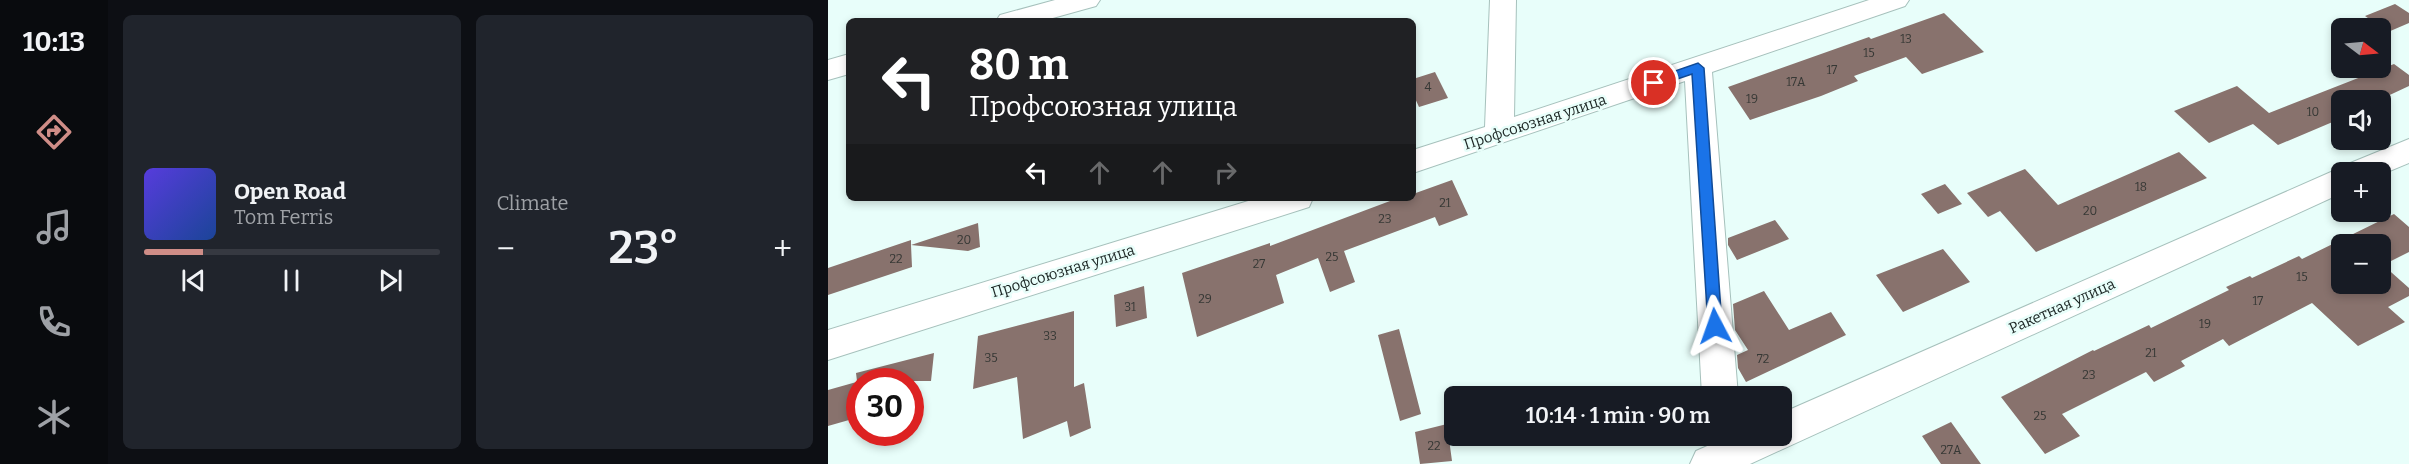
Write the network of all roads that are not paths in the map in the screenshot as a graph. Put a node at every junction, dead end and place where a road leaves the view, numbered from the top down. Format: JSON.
{"nodes":[{"id":1,"x":1087,"y":0,"type":"edge"},
{"id":2,"x":1503,"y":0,"type":"edge"},
{"id":3,"x":1896,"y":0,"type":"edge"},
{"id":4,"x":1020,"y":18,"type":"edge"},
{"id":5,"x":846,"y":65,"type":"edge"},
{"id":6,"x":1698,"y":68,"type":"junction"},
{"id":7,"x":828,"y":70,"type":"edge"},
{"id":8,"x":1499,"y":135,"type":"junction"},
{"id":9,"x":2409,"y":150,"type":"edge"},
{"id":10,"x":1416,"y":161,"type":"edge"},
{"id":11,"x":2382,"y":162,"type":"edge"},
{"id":12,"x":2331,"y":185,"type":"edge"},
{"id":13,"x":1288,"y":201,"type":"edge"},
{"id":14,"x":828,"y":345,"type":"edge"},
{"id":15,"x":1719,"y":386,"type":"edge"},
{"id":16,"x":1792,"y":427,"type":"edge"},
{"id":17,"x":1744,"y":446,"type":"edge"},
{"id":18,"x":1720,"y":455,"type":"edge"}],
"edges":[{"from":1,"to":4,"type":"street"},
{"from":2,"to":8,"type":"street"},
{"from":3,"to":6,"type":"street","name":"Профсоюзная улица"},
{"from":5,"to":7,"type":"street"},
{"from":6,"to":8,"type":"street","name":"Профсоюзная улица"},
{"from":6,"to":15,"type":"street"},
{"from":8,"to":10,"type":"street","name":"Профсоюзная улица"},
{"from":9,"to":11,"type":"street"},
{"from":12,"to":16,"type":"street","name":"Ракетная улица"},
{"from":13,"to":14,"type":"street","name":"Профсоюзная улица"},
{"from":17,"to":18,"type":"street"}]}
